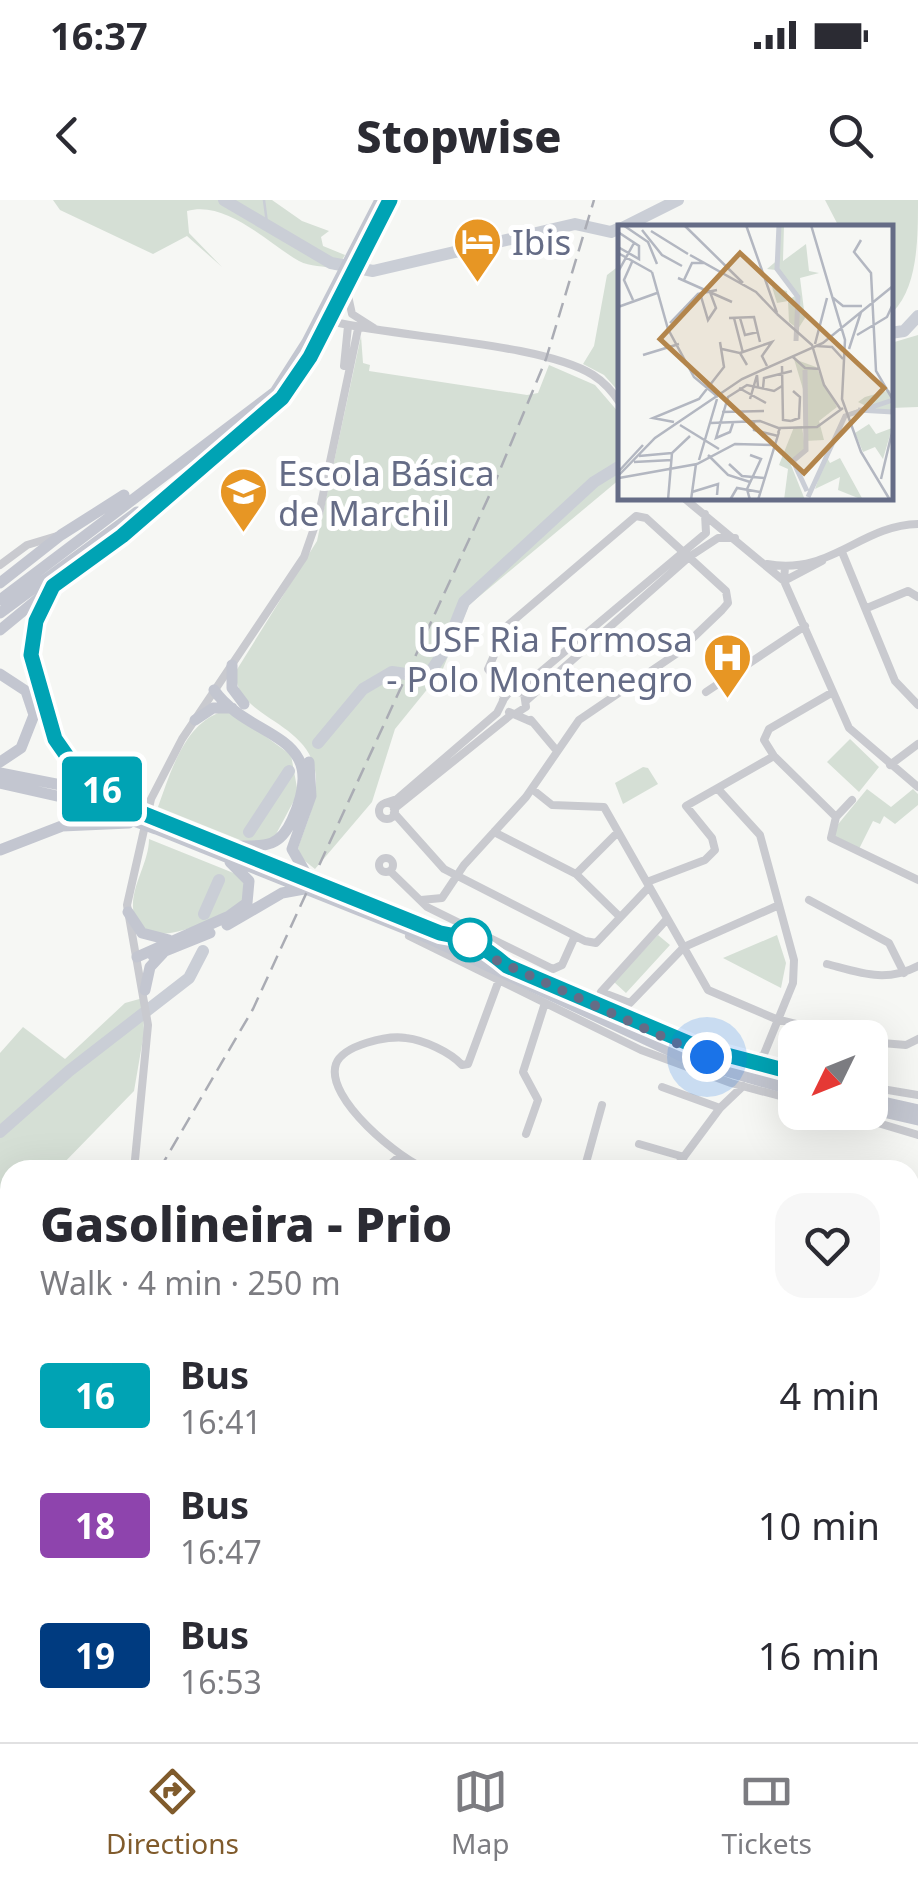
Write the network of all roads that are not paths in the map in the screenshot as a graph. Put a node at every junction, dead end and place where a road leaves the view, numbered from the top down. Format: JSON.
{"nodes":[{"id":1,"x":380,"y":200,"type":"edge"},
{"id":2,"x":390,"y":200,"type":"edge"},
{"id":3,"x":357,"y":256,"type":"junction"},
{"id":4,"x":346,"y":277,"type":"junction"},
{"id":5,"x":353,"y":328,"type":"junction"},
{"id":6,"x":324,"y":330,"type":"junction"},
{"id":7,"x":398,"y":334,"type":"junction"},
{"id":8,"x":618,"y":400,"type":"edge"},
{"id":9,"x":163,"y":474,"type":"junction"},
{"id":10,"x":168,"y":493,"type":"junction"},
{"id":11,"x":687,"y":500,"type":"edge"},
{"id":12,"x":705,"y":514,"type":"junction"},
{"id":13,"x":917,"y":524,"type":"edge"},
{"id":14,"x":718,"y":527,"type":"junction"},
{"id":15,"x":706,"y":533,"type":"junction"},
{"id":16,"x":735,"y":538,"type":"junction"},
{"id":17,"x":712,"y":542,"type":"junction"},
{"id":18,"x":35,"y":547,"type":"junction"},
{"id":19,"x":685,"y":551,"type":"junction"},
{"id":20,"x":699,"y":552,"type":"junction"},
{"id":21,"x":842,"y":552,"type":"junction"},
{"id":22,"x":822,"y":561,"type":"junction"},
{"id":23,"x":767,"y":564,"type":"junction"},
{"id":24,"x":0,"y":565,"type":"edge"},
{"id":25,"x":786,"y":567,"type":"junction"},
{"id":26,"x":701,"y":569,"type":"junction"},
{"id":27,"x":784,"y":581,"type":"junction"},
{"id":28,"x":0,"y":582,"type":"edge"},
{"id":29,"x":53,"y":586,"type":"junction"},
{"id":30,"x":918,"y":597,"type":"edge"},
{"id":31,"x":0,"y":600,"type":"edge"},
{"id":32,"x":867,"y":608,"type":"junction"},
{"id":33,"x":0,"y":613,"type":"edge"},
{"id":34,"x":805,"y":626,"type":"junction"},
{"id":35,"x":0,"y":630,"type":"edge"},
{"id":36,"x":232,"y":665,"type":"junction"},
{"id":37,"x":0,"y":674,"type":"edge"},
{"id":38,"x":498,"y":680,"type":"junction"},
{"id":39,"x":214,"y":690,"type":"junction"},
{"id":40,"x":517,"y":690,"type":"junction"},
{"id":41,"x":706,"y":692,"type":"dead end"},
{"id":42,"x":832,"y":692,"type":"junction"},
{"id":43,"x":504,"y":700,"type":"junction"},
{"id":44,"x":526,"y":703,"type":"junction"},
{"id":45,"x":918,"y":705,"type":"edge"},
{"id":46,"x":242,"y":707,"type":"junction"},
{"id":47,"x":514,"y":714,"type":"junction"},
{"id":48,"x":195,"y":720,"type":"junction"},
{"id":49,"x":532,"y":722,"type":"junction"},
{"id":50,"x":918,"y":744,"type":"edge"},
{"id":51,"x":558,"y":751,"type":"junction"},
{"id":52,"x":774,"y":756,"type":"junction"},
{"id":53,"x":0,"y":762,"type":"edge"},
{"id":54,"x":890,"y":765,"type":"junction"},
{"id":55,"x":0,"y":773,"type":"edge"},
{"id":56,"x":0,"y":783,"type":"edge"},
{"id":57,"x":918,"y":787,"type":"edge"},
{"id":58,"x":532,"y":789,"type":"junction"},
{"id":59,"x":718,"y":789,"type":"junction"},
{"id":60,"x":852,"y":800,"type":"dead end"},
{"id":61,"x":392,"y":814,"type":"junction"},
{"id":62,"x":139,"y":815,"type":"junction"},
{"id":63,"x":836,"y":818,"type":"junction"},
{"id":64,"x":494,"y":832,"type":"junction"},
{"id":65,"x":618,"y":832,"type":"junction"},
{"id":66,"x":0,"y":850,"type":"edge"},
{"id":67,"x":224,"y":851,"type":"junction"},
{"id":68,"x":390,"y":871,"type":"dead end"},
{"id":69,"x":576,"y":874,"type":"junction"},
{"id":70,"x":456,"y":876,"type":"junction"},
{"id":71,"x":918,"y":880,"type":"edge"},
{"id":72,"x":306,"y":884,"type":"junction"},
{"id":73,"x":648,"y":884,"type":"junction"},
{"id":74,"x":321,"y":890,"type":"junction"},
{"id":75,"x":442,"y":898,"type":"junction"},
{"id":76,"x":421,"y":900,"type":"junction"},
{"id":77,"x":808,"y":900,"type":"dead end"},
{"id":78,"x":779,"y":905,"type":"junction"},
{"id":79,"x":128,"y":912,"type":"junction"},
{"id":80,"x":446,"y":915,"type":"junction"},
{"id":81,"x":620,"y":916,"type":"junction"},
{"id":82,"x":380,"y":919,"type":"junction"},
{"id":83,"x":668,"y":919,"type":"junction"},
{"id":84,"x":575,"y":936,"type":"junction"},
{"id":85,"x":172,"y":944,"type":"junction"},
{"id":86,"x":684,"y":948,"type":"junction"},
{"id":87,"x":137,"y":958,"type":"junction"},
{"id":88,"x":828,"y":964,"type":"dead end"},
{"id":89,"x":918,"y":966,"type":"edge"},
{"id":90,"x":904,"y":973,"type":"junction"},
{"id":91,"x":499,"y":980,"type":"junction"},
{"id":92,"x":146,"y":996,"type":"junction"},
{"id":93,"x":572,"y":996,"type":"junction"},
{"id":94,"x":545,"y":1002,"type":"junction"},
{"id":95,"x":776,"y":1019,"type":"junction"},
{"id":96,"x":780,"y":1020,"type":"edge"},
{"id":97,"x":918,"y":1039,"type":"edge"},
{"id":98,"x":768,"y":1044,"type":"junction"},
{"id":99,"x":888,"y":1044,"type":"edge"},
{"id":100,"x":750,"y":1062,"type":"junction"},
{"id":101,"x":776,"y":1069,"type":"joint"},
{"id":102,"x":778,"y":1076,"type":"edge"},
{"id":103,"x":714,"y":1077,"type":"junction"},
{"id":104,"x":743,"y":1086,"type":"junction"},
{"id":105,"x":778,"y":1086,"type":"edge"},
{"id":106,"x":662,"y":1087,"type":"dead end"},
{"id":107,"x":888,"y":1090,"type":"edge"},
{"id":108,"x":778,"y":1095,"type":"edge"},
{"id":109,"x":918,"y":1095,"type":"edge"},
{"id":110,"x":888,"y":1103,"type":"edge"},
{"id":111,"x":602,"y":1105,"type":"dead end"},
{"id":112,"x":720,"y":1108,"type":"junction"},
{"id":113,"x":918,"y":1110,"type":"edge"},
{"id":114,"x":888,"y":1112,"type":"edge"},
{"id":115,"x":918,"y":1120,"type":"edge"},
{"id":116,"x":888,"y":1126,"type":"edge"},
{"id":117,"x":526,"y":1134,"type":"dead end"},
{"id":118,"x":918,"y":1135,"type":"edge"},
{"id":119,"x":639,"y":1144,"type":"dead end"},
{"id":120,"x":401,"y":1155,"type":"junction"},
{"id":121,"x":684,"y":1157,"type":"junction"},
{"id":122,"x":135,"y":1160,"type":"edge"},
{"id":123,"x":395,"y":1160,"type":"edge"},
{"id":124,"x":410,"y":1160,"type":"edge"},
{"id":125,"x":587,"y":1160,"type":"edge"},
{"id":126,"x":682,"y":1160,"type":"edge"}],
"edges":[{"from":1,"to":3,"type":"main road"},
{"from":2,"to":3,"type":"main road"},
{"from":3,"to":4,"type":"main road"},
{"from":4,"to":6,"type":"main road"},
{"from":4,"to":7,"type":"street"},
{"from":4,"to":9,"type":"main road"},
{"from":5,"to":6,"type":"street"},
{"from":5,"to":7,"type":"street"},
{"from":5,"to":36,"type":"street"},
{"from":6,"to":10,"type":"main road"},
{"from":7,"to":8,"type":"street"},
{"from":9,"to":18,"type":"main road"},
{"from":9,"to":31,"type":"main road"},
{"from":10,"to":29,"type":"main road"},
{"from":10,"to":33,"type":"main road"},
{"from":11,"to":12,"type":"street"},
{"from":12,"to":14,"type":"street"},
{"from":12,"to":15,"type":"street"},
{"from":13,"to":21,"type":"street"},
{"from":14,"to":15,"type":"street"},
{"from":14,"to":16,"type":"street"},
{"from":14,"to":17,"type":"street"},
{"from":15,"to":19,"type":"street"},
{"from":16,"to":17,"type":"street"},
{"from":16,"to":23,"type":"street"},
{"from":17,"to":20,"type":"street"},
{"from":18,"to":24,"type":"street"},
{"from":18,"to":28,"type":"main road"},
{"from":19,"to":20,"type":"street"},
{"from":19,"to":26,"type":"street"},
{"from":19,"to":38,"type":"street"},
{"from":19,"to":40,"type":"street"},
{"from":19,"to":44,"type":"street"},
{"from":20,"to":26,"type":"street"},
{"from":21,"to":22,"type":"street"},
{"from":21,"to":32,"type":"street"},
{"from":22,"to":25,"type":"street"},
{"from":22,"to":27,"type":"street"},
{"from":23,"to":25,"type":"street"},
{"from":23,"to":27,"type":"street"},
{"from":25,"to":27,"type":"street"},
{"from":26,"to":51,"type":"street"},
{"from":27,"to":34,"type":"street"},
{"from":29,"to":35,"type":"main road"},
{"from":29,"to":62,"type":"main road"},
{"from":30,"to":32,"type":"street"},
{"from":32,"to":45,"type":"street"},
{"from":34,"to":41,"type":"street"},
{"from":34,"to":42,"type":"street"},
{"from":36,"to":39,"type":"street"},
{"from":36,"to":46,"type":"main road"},
{"from":37,"to":53,"type":"main road"},
{"from":38,"to":40,"type":"street"},
{"from":38,"to":43,"type":"street"},
{"from":39,"to":46,"type":"main road"},
{"from":39,"to":48,"type":"street"},
{"from":40,"to":43,"type":"street"},
{"from":40,"to":44,"type":"street"},
{"from":42,"to":52,"type":"street"},
{"from":42,"to":54,"type":"street"},
{"from":43,"to":47,"type":"street"},
{"from":43,"to":61,"type":"street"},
{"from":44,"to":47,"type":"street"},
{"from":44,"to":49,"type":"street"},
{"from":46,"to":48,"type":"main road"},
{"from":46,"to":67,"type":"main road"},
{"from":46,"to":72,"type":"main road"},
{"from":47,"to":49,"type":"street"},
{"from":47,"to":61,"type":"street"},
{"from":48,"to":79,"type":"street"},
{"from":49,"to":51,"type":"street"},
{"from":50,"to":54,"type":"street"},
{"from":51,"to":58,"type":"street"},
{"from":52,"to":59,"type":"street"},
{"from":52,"to":63,"type":"street"},
{"from":54,"to":57,"type":"street"},
{"from":55,"to":62,"type":"main road"},
{"from":56,"to":62,"type":"main road"},
{"from":58,"to":64,"type":"street"},
{"from":58,"to":65,"type":"street"},
{"from":59,"to":73,"type":"street"},
{"from":59,"to":78,"type":"street"},
{"from":60,"to":63,"type":"street"},
{"from":61,"to":70,"type":"street"},
{"from":62,"to":66,"type":"main road"},
{"from":62,"to":67,"type":"main road"},
{"from":63,"to":71,"type":"street"},
{"from":64,"to":69,"type":"street"},
{"from":64,"to":70,"type":"street"},
{"from":65,"to":69,"type":"street"},
{"from":65,"to":73,"type":"street"},
{"from":67,"to":72,"type":"main road"},
{"from":67,"to":85,"type":"main road"},
{"from":68,"to":76,"type":"street"},
{"from":69,"to":81,"type":"street"},
{"from":70,"to":75,"type":"street"},
{"from":70,"to":84,"type":"street"},
{"from":72,"to":74,"type":"main road"},
{"from":72,"to":85,"type":"main road"},
{"from":73,"to":81,"type":"street"},
{"from":73,"to":83,"type":"street"},
{"from":74,"to":82,"type":"main road"},
{"from":74,"to":93,"type":"main road"},
{"from":75,"to":76,"type":"street"},
{"from":75,"to":80,"type":"street"},
{"from":76,"to":80,"type":"street"},
{"from":77,"to":90,"type":"street"},
{"from":78,"to":86,"type":"street"},
{"from":78,"to":95,"type":"street"},
{"from":79,"to":85,"type":"main road"},
{"from":79,"to":87,"type":"street"},
{"from":80,"to":84,"type":"street"},
{"from":81,"to":84,"type":"street"},
{"from":82,"to":91,"type":"street"},
{"from":82,"to":105,"type":"main road"},
{"from":83,"to":86,"type":"street"},
{"from":83,"to":86,"type":"street"},
{"from":85,"to":87,"type":"main road"},
{"from":85,"to":92,"type":"main road"},
{"from":86,"to":95,"type":"street"},
{"from":87,"to":92,"type":"street"},
{"from":88,"to":90,"type":"street"},
{"from":89,"to":90,"type":"street"},
{"from":91,"to":94,"type":"street"},
{"from":91,"to":120,"type":"street"},
{"from":92,"to":122,"type":"street"},
{"from":93,"to":100,"type":"street"},
{"from":93,"to":102,"type":"main road"},
{"from":94,"to":103,"type":"street"},
{"from":94,"to":117,"type":"street"},
{"from":95,"to":96,"type":"street"},
{"from":95,"to":98,"type":"street"},
{"from":97,"to":99,"type":"street"},
{"from":98,"to":100,"type":"street"},
{"from":98,"to":101,"type":"street"},
{"from":100,"to":101,"type":"street"},
{"from":103,"to":104,"type":"street"},
{"from":103,"to":112,"type":"street"},
{"from":104,"to":108,"type":"street"},
{"from":104,"to":112,"type":"street"},
{"from":106,"to":112,"type":"street"},
{"from":107,"to":109,"type":"street"},
{"from":110,"to":113,"type":"main road"},
{"from":111,"to":125,"type":"street"},
{"from":112,"to":121,"type":"street"},
{"from":114,"to":115,"type":"main road"},
{"from":116,"to":118,"type":"street"},
{"from":119,"to":121,"type":"street"},
{"from":120,"to":123,"type":"street"},
{"from":120,"to":124,"type":"street"},
{"from":121,"to":126,"type":"street"}]}
